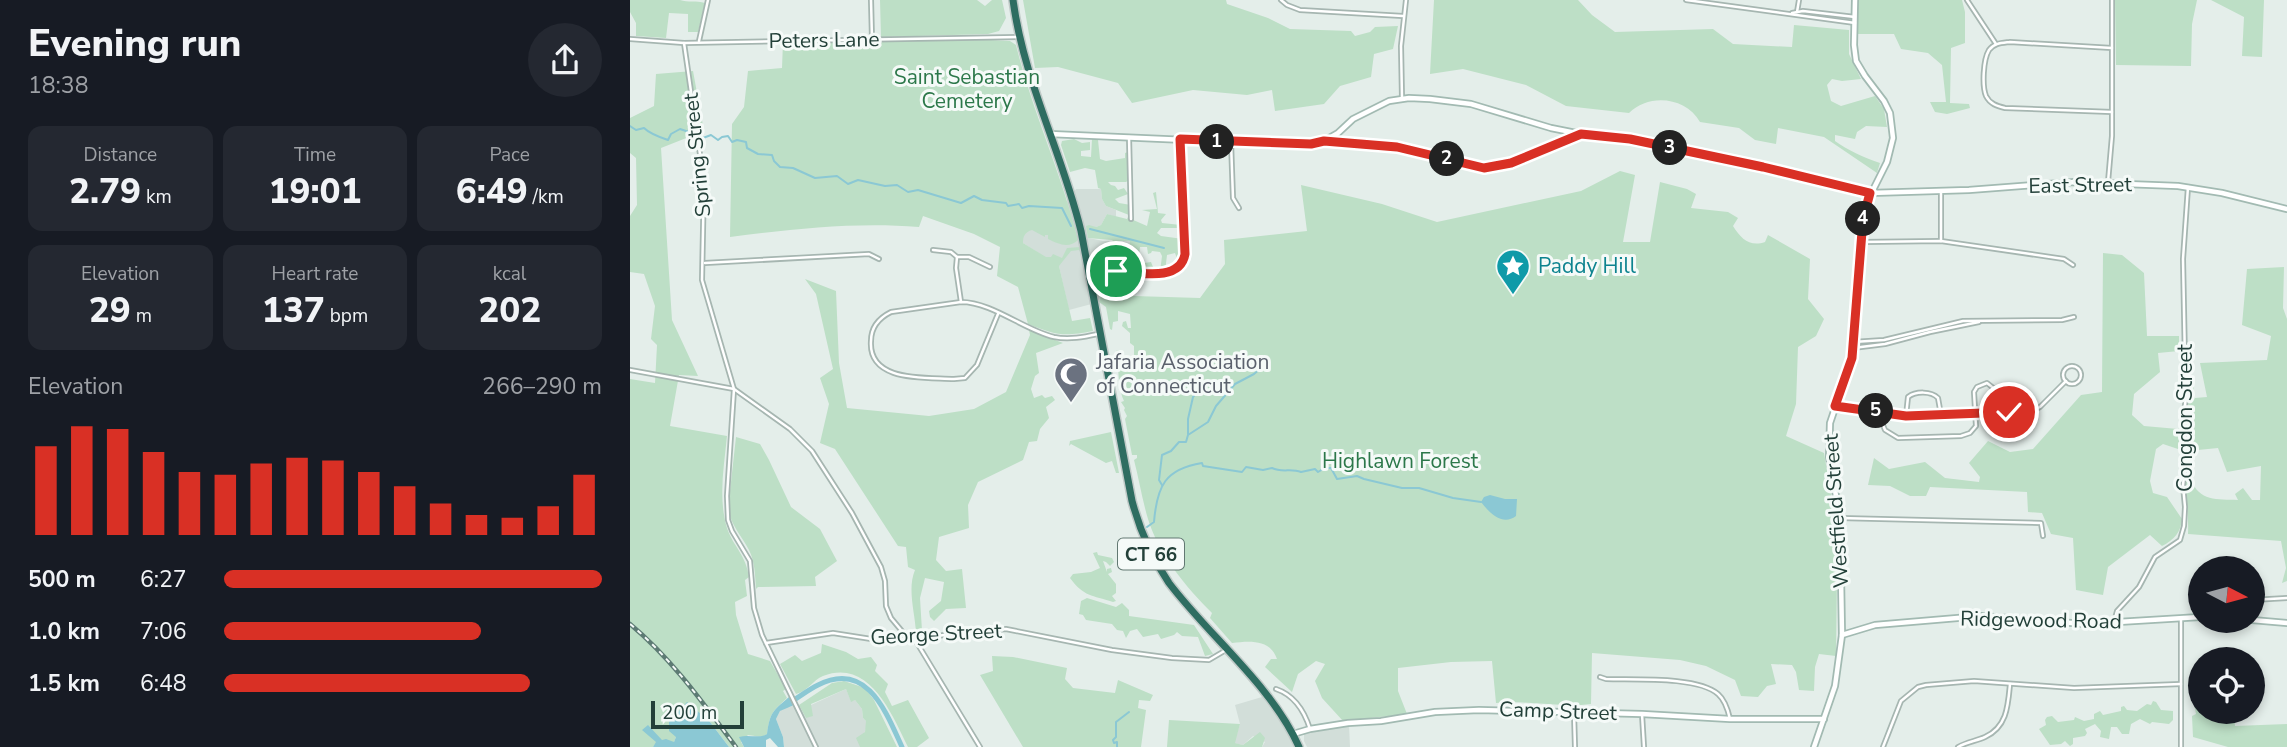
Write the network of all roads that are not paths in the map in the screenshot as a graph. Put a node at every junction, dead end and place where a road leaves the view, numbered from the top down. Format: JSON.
{"nodes":[{"id":1,"x":708,"y":0,"type":"edge"},
{"id":2,"x":871,"y":0,"type":"edge"},
{"id":3,"x":1013,"y":0,"type":"edge"},
{"id":4,"x":1280,"y":0,"type":"edge"},
{"id":5,"x":1406,"y":0,"type":"edge"},
{"id":6,"x":1686,"y":0,"type":"edge"},
{"id":7,"x":1799,"y":0,"type":"edge"},
{"id":8,"x":1856,"y":0,"type":"edge"},
{"id":9,"x":1967,"y":0,"type":"edge"},
{"id":10,"x":2112,"y":0,"type":"edge"},
{"id":11,"x":1797,"y":13,"type":"junction"},
{"id":12,"x":1404,"y":16,"type":"junction"},
{"id":13,"x":1855,"y":20,"type":"junction"},
{"id":14,"x":1019,"y":37,"type":"junction"},
{"id":15,"x":630,"y":39,"type":"edge"},
{"id":16,"x":872,"y":39,"type":"junction"},
{"id":17,"x":699,"y":42,"type":"junction"},
{"id":18,"x":684,"y":43,"type":"junction"},
{"id":19,"x":1996,"y":44,"type":"junction"},
{"id":20,"x":2112,"y":48,"type":"junction"},
{"id":21,"x":1402,"y":99,"type":"junction"},
{"id":22,"x":2112,"y":112,"type":"junction"},
{"id":23,"x":1049,"y":134,"type":"junction"},
{"id":24,"x":1581,"y":134,"type":"junction"},
{"id":25,"x":1129,"y":137,"type":"junction"},
{"id":26,"x":1180,"y":139,"type":"junction"},
{"id":27,"x":1324,"y":141,"type":"junction"},
{"id":28,"x":1231,"y":142,"type":"junction"},
{"id":29,"x":2108,"y":183,"type":"junction"},
{"id":30,"x":2188,"y":187,"type":"junction"},
{"id":31,"x":1941,"y":191,"type":"junction"},
{"id":32,"x":1870,"y":193,"type":"junction"},
{"id":33,"x":1239,"y":208,"type":"dead end"},
{"id":34,"x":2287,"y":209,"type":"edge"},
{"id":35,"x":1131,"y":219,"type":"dead end"},
{"id":36,"x":1941,"y":241,"type":"junction"},
{"id":37,"x":1861,"y":242,"type":"junction"},
{"id":38,"x":933,"y":250,"type":"dead end"},
{"id":39,"x":957,"y":257,"type":"junction"},
{"id":40,"x":879,"y":259,"type":"dead end"},
{"id":41,"x":704,"y":263,"type":"junction"},
{"id":42,"x":2073,"y":265,"type":"dead end"},
{"id":43,"x":990,"y":267,"type":"dead end"},
{"id":44,"x":1089,"y":270,"type":"junction"},
{"id":45,"x":961,"y":302,"type":"junction"},
{"id":46,"x":998,"y":314,"type":"junction"},
{"id":47,"x":2074,"y":317,"type":"dead end"},
{"id":48,"x":1101,"y":334,"type":"junction"},
{"id":49,"x":1853,"y":345,"type":"junction"},
{"id":50,"x":630,"y":370,"type":"edge"},
{"id":51,"x":2066,"y":381,"type":"junction"},
{"id":52,"x":734,"y":389,"type":"junction"},
{"id":53,"x":1834,"y":408,"type":"junction"},
{"id":54,"x":2008,"y":412,"type":"junction"},
{"id":55,"x":2027,"y":412,"type":"junction"},
{"id":56,"x":1882,"y":414,"type":"junction"},
{"id":57,"x":1976,"y":414,"type":"junction"},
{"id":58,"x":1941,"y":415,"type":"junction"},
{"id":59,"x":1906,"y":416,"type":"junction"},
{"id":60,"x":1840,"y":518,"type":"junction"},
{"id":61,"x":2043,"y":536,"type":"dead end"},
{"id":62,"x":2287,"y":598,"type":"edge"},
{"id":63,"x":2265,"y":599,"type":"edge"},
{"id":64,"x":2180,"y":618,"type":"junction"},
{"id":65,"x":2188,"y":618,"type":"edge"},
{"id":66,"x":2265,"y":621,"type":"edge"},
{"id":67,"x":2114,"y":622,"type":"junction"},
{"id":68,"x":2287,"y":623,"type":"edge"},
{"id":69,"x":1842,"y":635,"type":"junction"},
{"id":70,"x":914,"y":638,"type":"junction"},
{"id":71,"x":766,"y":643,"type":"junction"},
{"id":72,"x":1226,"y":650,"type":"junction"},
{"id":73,"x":1600,"y":677,"type":"dead end"},
{"id":74,"x":2010,"y":684,"type":"junction"},
{"id":75,"x":2181,"y":684,"type":"junction"},
{"id":76,"x":1276,"y":688,"type":"dead end"},
{"id":77,"x":1574,"y":713,"type":"junction"},
{"id":78,"x":1642,"y":713,"type":"junction"},
{"id":79,"x":1730,"y":719,"type":"junction"},
{"id":80,"x":1824,"y":719,"type":"junction"},
{"id":81,"x":1310,"y":729,"type":"junction"},
{"id":82,"x":1293,"y":734,"type":"junction"},
{"id":83,"x":816,"y":747,"type":"edge"},
{"id":84,"x":980,"y":747,"type":"edge"},
{"id":85,"x":1300,"y":747,"type":"edge"},
{"id":86,"x":1575,"y":747,"type":"edge"},
{"id":87,"x":1644,"y":747,"type":"edge"},
{"id":88,"x":1814,"y":747,"type":"edge"},
{"id":89,"x":1883,"y":747,"type":"edge"},
{"id":90,"x":1958,"y":747,"type":"edge"},
{"id":91,"x":2181,"y":747,"type":"edge"}],
"edges":[{"from":1,"to":17,"type":"street"},
{"from":2,"to":16,"type":"street"},
{"from":3,"to":14,"type":"highway","number":"CT 66"},
{"from":4,"to":12,"type":"street"},
{"from":5,"to":12,"type":"street"},
{"from":6,"to":11,"type":"street"},
{"from":7,"to":11,"type":"street"},
{"from":8,"to":13,"type":"main road","name":"Westfield Street"},
{"from":9,"to":19,"type":"street"},
{"from":10,"to":20,"type":"street"},
{"from":11,"to":13,"type":"street"},
{"from":12,"to":21,"type":"street"},
{"from":13,"to":32,"type":"main road","name":"Westfield Street"},
{"from":14,"to":16,"type":"street","name":"Peters Lane"},
{"from":14,"to":23,"type":"highway","number":"CT 66"},
{"from":15,"to":18,"type":"street","name":"Peters Lane"},
{"from":16,"to":17,"type":"street","name":"Peters Lane"},
{"from":17,"to":18,"type":"street","name":"Peters Lane"},
{"from":18,"to":41,"type":"street","name":"Spring Street"},
{"from":19,"to":20,"type":"street"},
{"from":19,"to":22,"type":"street"},
{"from":20,"to":22,"type":"street"},
{"from":21,"to":24,"type":"main road","name":"East Street"},
{"from":21,"to":27,"type":"main road"},
{"from":22,"to":29,"type":"street"},
{"from":23,"to":25,"type":"main road"},
{"from":23,"to":44,"type":"highway","number":"CT 66"},
{"from":24,"to":27,"type":"street"},
{"from":24,"to":32,"type":"main road","name":"East Street"},
{"from":25,"to":26,"type":"main road"},
{"from":25,"to":35,"type":"street"},
{"from":26,"to":28,"type":"main road"},
{"from":26,"to":44,"type":"street"},
{"from":27,"to":28,"type":"main road"},
{"from":28,"to":33,"type":"street"},
{"from":29,"to":30,"type":"main road","name":"East Street"},
{"from":29,"to":31,"type":"main road","name":"East Street"},
{"from":30,"to":34,"type":"main road","name":"East Street"},
{"from":30,"to":67,"type":"street","name":"Congdon Street"},
{"from":31,"to":32,"type":"main road","name":"East Street"},
{"from":31,"to":36,"type":"street"},
{"from":32,"to":37,"type":"main road","name":"Westfield Street"},
{"from":36,"to":37,"type":"street"},
{"from":36,"to":42,"type":"street"},
{"from":37,"to":49,"type":"main road","name":"Westfield Street"},
{"from":38,"to":39,"type":"street"},
{"from":39,"to":43,"type":"street"},
{"from":39,"to":45,"type":"street"},
{"from":40,"to":41,"type":"street"},
{"from":41,"to":52,"type":"street","name":"Spring Street"},
{"from":44,"to":48,"type":"highway","number":"CT 66"},
{"from":45,"to":46,"type":"street"},
{"from":45,"to":46,"type":"street"},
{"from":46,"to":48,"type":"street"},
{"from":47,"to":49,"type":"street"},
{"from":48,"to":72,"type":"highway","number":"CT 66"},
{"from":49,"to":53,"type":"main road","name":"Westfield Street"},
{"from":50,"to":52,"type":"street"},
{"from":51,"to":51,"type":"street"},
{"from":51,"to":55,"type":"street"},
{"from":52,"to":70,"type":"street"},
{"from":52,"to":71,"type":"street"},
{"from":53,"to":56,"type":"street"},
{"from":53,"to":60,"type":"main road","name":"Westfield Street"},
{"from":54,"to":55,"type":"street"},
{"from":54,"to":55,"type":"street"},
{"from":54,"to":57,"type":"street"},
{"from":54,"to":57,"type":"street"},
{"from":56,"to":57,"type":"street"},
{"from":56,"to":59,"type":"street"},
{"from":57,"to":58,"type":"street"},
{"from":58,"to":59,"type":"street"},
{"from":58,"to":59,"type":"street"},
{"from":60,"to":61,"type":"street"},
{"from":60,"to":69,"type":"main road","name":"Westfield Street"},
{"from":62,"to":63,"type":"street"},
{"from":64,"to":65,"type":"main road","name":"Ridgewood Road"},
{"from":64,"to":67,"type":"main road","name":"Ridgewood Road"},
{"from":64,"to":75,"type":"street"},
{"from":66,"to":68,"type":"main road"},
{"from":67,"to":69,"type":"main road","name":"Ridgewood Road"},
{"from":69,"to":80,"type":"main road","name":"Westfield Street"},
{"from":70,"to":71,"type":"street","name":"George Street"},
{"from":70,"to":72,"type":"street","name":"George Street"},
{"from":70,"to":84,"type":"street"},
{"from":71,"to":83,"type":"street"},
{"from":72,"to":82,"type":"highway","number":"CT 66"},
{"from":73,"to":79,"type":"street"},
{"from":74,"to":75,"type":"street"},
{"from":74,"to":89,"type":"street"},
{"from":74,"to":90,"type":"street"},
{"from":75,"to":91,"type":"street"},
{"from":76,"to":81,"type":"street"},
{"from":77,"to":78,"type":"main road","name":"Camp Street"},
{"from":77,"to":81,"type":"main road","name":"Camp Street"},
{"from":77,"to":86,"type":"street"},
{"from":78,"to":79,"type":"main road","name":"Camp Street"},
{"from":78,"to":87,"type":"street"},
{"from":79,"to":80,"type":"main road","name":"Camp Street"},
{"from":80,"to":88,"type":"main road","name":"Westfield Street"},
{"from":81,"to":82,"type":"main road","name":"Camp Street"},
{"from":82,"to":85,"type":"highway","number":"CT 66"}]}
